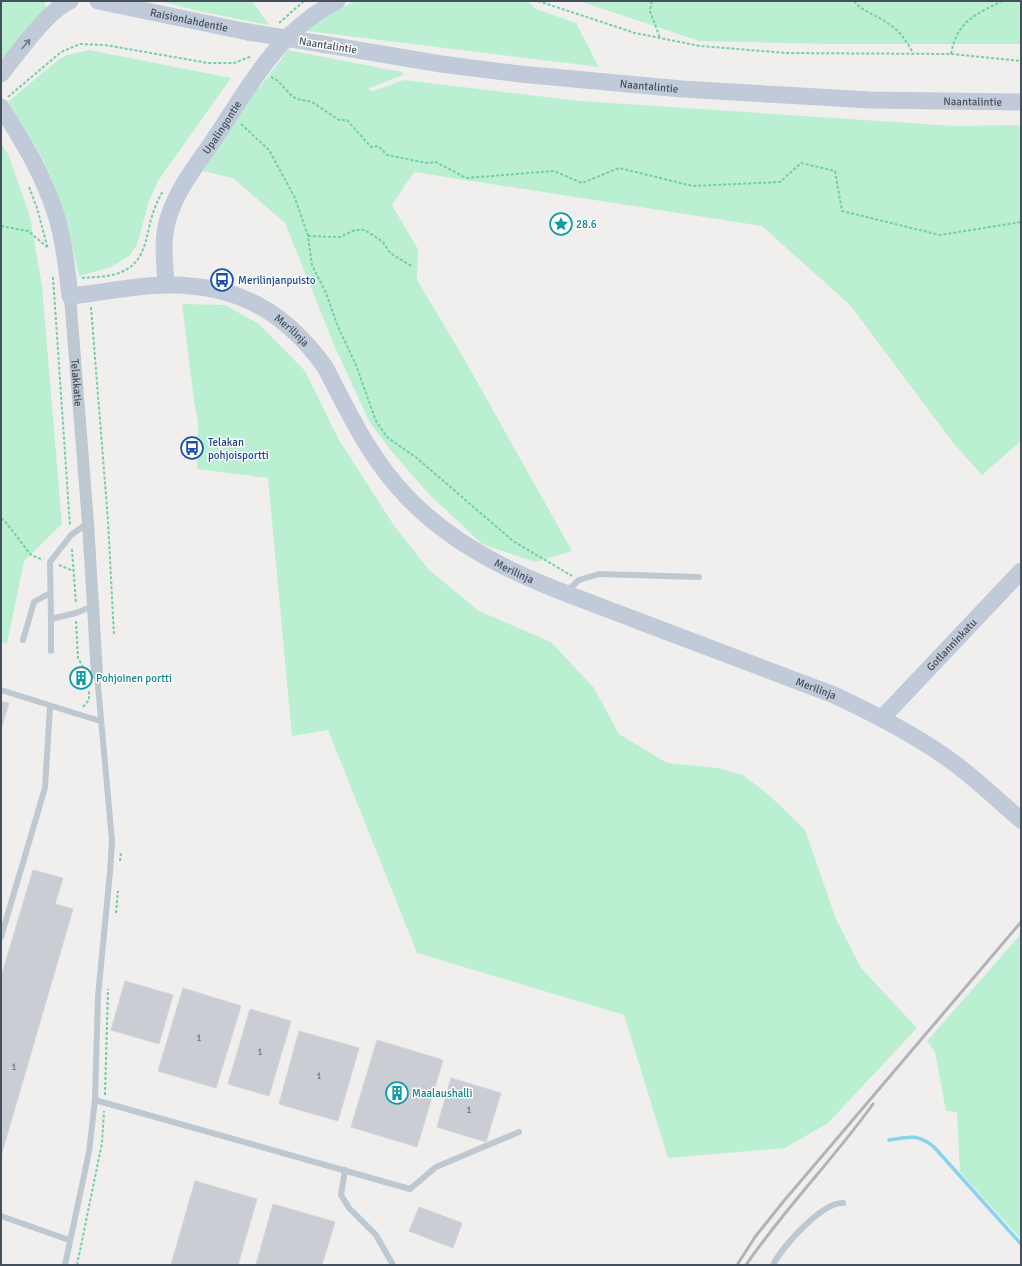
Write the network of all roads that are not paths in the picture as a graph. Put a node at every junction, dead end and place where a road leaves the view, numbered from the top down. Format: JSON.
{"nodes":[{"id":1,"x":70,"y":1,"type":"edge"},
{"id":2,"x":98,"y":1,"type":"edge"},
{"id":3,"x":124,"y":1,"type":"edge"},
{"id":4,"x":336,"y":1,"type":"edge"},
{"id":5,"x":166,"y":16,"type":"junction"},
{"id":6,"x":279,"y":31,"type":"joint"},
{"id":7,"x":1,"y":74,"type":"edge"},
{"id":8,"x":1016,"y":101,"type":"edge"},
{"id":9,"x":3,"y":104,"type":"edge"},
{"id":10,"x":166,"y":285,"type":"junction"},
{"id":11,"x":70,"y":296,"type":"junction"},
{"id":12,"x":88,"y":523,"type":"junction"},
{"id":13,"x":1021,"y":571,"type":"edge"},
{"id":14,"x":699,"y":577,"type":"dead end"},
{"id":15,"x":50,"y":593,"type":"junction"},
{"id":16,"x":565,"y":593,"type":"junction"},
{"id":17,"x":93,"y":606,"type":"junction"},
{"id":18,"x":51,"y":619,"type":"junction"},
{"id":19,"x":23,"y":640,"type":"dead end"},
{"id":20,"x":51,"y":651,"type":"dead end"},
{"id":21,"x":92,"y":674,"type":"joint"},
{"id":22,"x":1,"y":690,"type":"edge"},
{"id":23,"x":50,"y":706,"type":"junction"},
{"id":24,"x":882,"y":718,"type":"junction"},
{"id":25,"x":100,"y":721,"type":"junction"},
{"id":26,"x":1021,"y":820,"type":"edge"},
{"id":27,"x":1,"y":937,"type":"edge"},
{"id":28,"x":94,"y":1100,"type":"junction"},
{"id":29,"x":518,"y":1132,"type":"dead end"},
{"id":30,"x":345,"y":1170,"type":"junction"},
{"id":31,"x":843,"y":1203,"type":"dead end"},
{"id":32,"x":1,"y":1216,"type":"edge"},
{"id":33,"x":69,"y":1240,"type":"junction"},
{"id":34,"x":64,"y":1265,"type":"edge"},
{"id":35,"x":393,"y":1265,"type":"edge"},
{"id":36,"x":773,"y":1265,"type":"edge"}],
"edges":[{"from":7,"to":1,"type":"street","one_way":true},
{"from":2,"to":5,"type":"street","name":"Raisionlahdentie"},
{"from":3,"to":5,"type":"street"},
{"from":4,"to":10,"type":"street","name":"Upalingontie"},
{"from":5,"to":6,"type":"street","name":"Raisionlahdentie","bridge":true},
{"from":6,"to":8,"type":"street","name":"Naantalintie","bridge":true},
{"from":9,"to":11,"type":"street","name":"Telakkatie"},
{"from":10,"to":11,"type":"street","name":"Merilinja"},
{"from":10,"to":16,"type":"street","name":"Merilinja"},
{"from":11,"to":12,"type":"street","name":"Telakkatie"},
{"from":12,"to":15,"type":"lane"},
{"from":12,"to":17,"type":"street","name":"Telakkatie"},
{"from":13,"to":24,"type":"street","name":"Gotlanninkatu"},
{"from":14,"to":16,"type":"lane"},
{"from":15,"to":18,"type":"lane"},
{"from":15,"to":19,"type":"lane"},
{"from":16,"to":24,"type":"street","name":"Merilinja"},
{"from":17,"to":18,"type":"lane"},
{"from":17,"to":21,"type":"street","name":"Telakkatie"},
{"from":18,"to":20,"type":"lane"},
{"from":21,"to":25,"type":"lane"},
{"from":22,"to":23,"type":"lane"},
{"from":23,"to":25,"type":"lane"},
{"from":23,"to":27,"type":"lane"},
{"from":24,"to":26,"type":"street","name":"Merilinja"},
{"from":25,"to":28,"type":"lane"},
{"from":28,"to":30,"type":"lane"},
{"from":28,"to":33,"type":"lane"},
{"from":29,"to":30,"type":"lane"},
{"from":30,"to":35,"type":"lane"},
{"from":31,"to":36,"type":"lane"},
{"from":32,"to":33,"type":"lane"},
{"from":33,"to":34,"type":"lane"}]}
